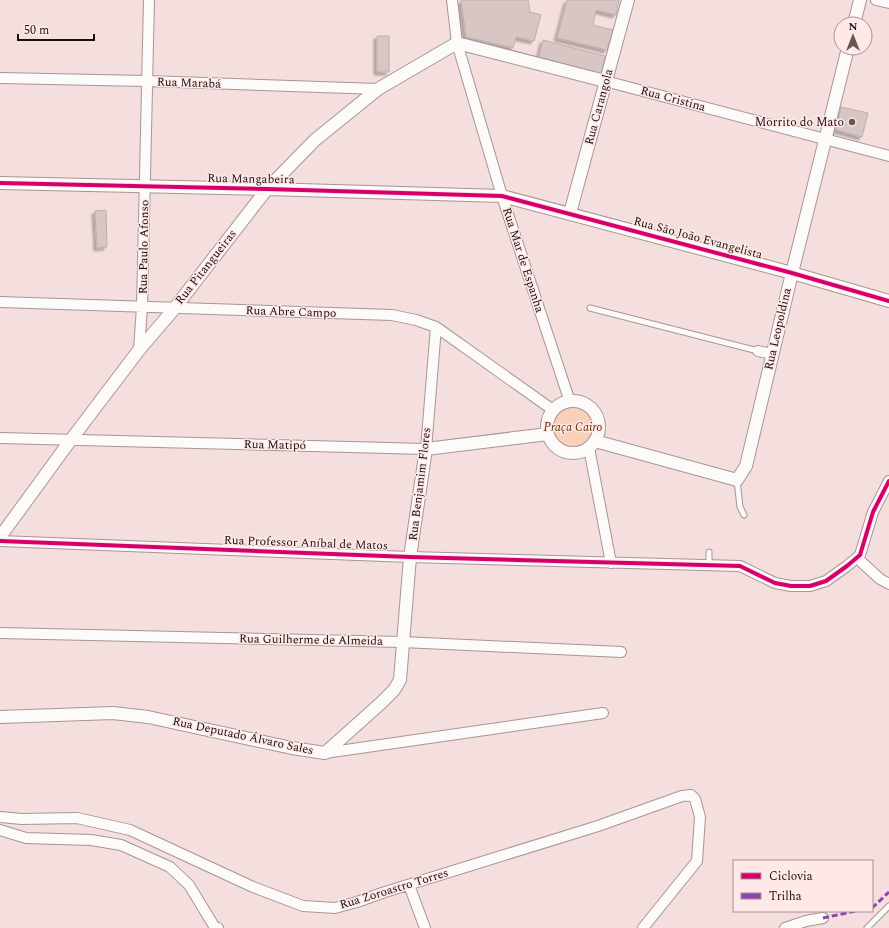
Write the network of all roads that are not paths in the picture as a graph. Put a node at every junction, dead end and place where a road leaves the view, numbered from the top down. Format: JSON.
{"nodes":[{"id":1,"x":148,"y":0,"type":"edge"},
{"id":2,"x":452,"y":0,"type":"edge"},
{"id":3,"x":628,"y":0,"type":"edge"},
{"id":4,"x":860,"y":0,"type":"edge"},
{"id":5,"x":876,"y":0,"type":"edge"},
{"id":6,"x":889,"y":3,"type":"edge"},
{"id":7,"x":856,"y":16,"type":"edge"},
{"id":8,"x":458,"y":43,"type":"junction"},
{"id":9,"x":846,"y":56,"type":"edge"},
{"id":10,"x":0,"y":78,"type":"edge"},
{"id":11,"x":146,"y":81,"type":"junction"},
{"id":12,"x":605,"y":81,"type":"junction"},
{"id":13,"x":378,"y":89,"type":"junction"},
{"id":14,"x":825,"y":139,"type":"junction"},
{"id":15,"x":889,"y":156,"type":"edge"},
{"id":16,"x":0,"y":183,"type":"edge"},
{"id":17,"x":145,"y":187,"type":"junction"},
{"id":18,"x":267,"y":189,"type":"junction"},
{"id":19,"x":502,"y":196,"type":"junction"},
{"id":20,"x":570,"y":213,"type":"junction"},
{"id":21,"x":792,"y":273,"type":"junction"},
{"id":22,"x":889,"y":301,"type":"edge"},
{"id":23,"x":0,"y":302,"type":"edge"},
{"id":24,"x":142,"y":307,"type":"junction"},
{"id":25,"x":590,"y":308,"type":"dead end"},
{"id":26,"x":174,"y":309,"type":"junction"},
{"id":27,"x":436,"y":327,"type":"junction"},
{"id":28,"x":139,"y":350,"type":"junction"},
{"id":29,"x":758,"y":351,"type":"joint"},
{"id":30,"x":772,"y":354,"type":"junction"},
{"id":31,"x":570,"y":402,"type":"junction"},
{"id":32,"x":553,"y":410,"type":"junction"},
{"id":33,"x":548,"y":434,"type":"junction"},
{"id":34,"x":0,"y":438,"type":"edge"},
{"id":35,"x":70,"y":441,"type":"junction"},
{"id":36,"x":592,"y":444,"type":"junction"},
{"id":37,"x":426,"y":449,"type":"junction"},
{"id":38,"x":737,"y":480,"type":"junction"},
{"id":39,"x":889,"y":481,"type":"edge"},
{"id":40,"x":744,"y":515,"type":"dead end"},
{"id":41,"x":1,"y":536,"type":"edge"},
{"id":42,"x":709,"y":552,"type":"dead end"},
{"id":43,"x":410,"y":557,"type":"junction"},
{"id":44,"x":857,"y":558,"type":"junction"},
{"id":45,"x":611,"y":563,"type":"junction"},
{"id":46,"x":709,"y":565,"type":"junction"},
{"id":47,"x":889,"y":584,"type":"edge"},
{"id":48,"x":0,"y":633,"type":"edge"},
{"id":49,"x":402,"y":642,"type":"junction"},
{"id":50,"x":621,"y":652,"type":"dead end"},
{"id":51,"x":603,"y":713,"type":"dead end"},
{"id":52,"x":0,"y":717,"type":"edge"},
{"id":53,"x":325,"y":753,"type":"junction"},
{"id":54,"x":0,"y":818,"type":"edge"},
{"id":55,"x":0,"y":830,"type":"edge"},
{"id":56,"x":409,"y":885,"type":"junction"},
{"id":57,"x":889,"y":906,"type":"edge"},
{"id":58,"x":823,"y":918,"type":"dead end"},
{"id":59,"x":810,"y":924,"type":"edge"},
{"id":60,"x":218,"y":928,"type":"edge"},
{"id":61,"x":425,"y":928,"type":"edge"},
{"id":62,"x":643,"y":928,"type":"edge"},
{"id":63,"x":785,"y":928,"type":"edge"},
{"id":64,"x":867,"y":928,"type":"edge"}],
"edges":[{"from":1,"to":11,"type":"street","name":"Rua Paulo Afonso"},
{"from":2,"to":8,"type":"street","name":"Rua Mar de Espanha"},
{"from":3,"to":12,"type":"street","name":"Rua Carangola"},
{"from":4,"to":7,"type":"street"},
{"from":5,"to":6,"type":"street"},
{"from":8,"to":12,"type":"street","name":"Rua Cristina"},
{"from":8,"to":13,"type":"street","name":"Rua Pitangueiras"},
{"from":8,"to":19,"type":"street","name":"Rua Mar de Espanha"},
{"from":9,"to":14,"type":"street","name":"Rua Leopoldina"},
{"from":10,"to":11,"type":"street","name":"Rua Marabá"},
{"from":11,"to":13,"type":"street","name":"Rua Marabá"},
{"from":11,"to":17,"type":"street","name":"Rua Paulo Afonso"},
{"from":12,"to":14,"type":"street","name":"Rua Cristina"},
{"from":12,"to":20,"type":"street","name":"Rua Carangola"},
{"from":13,"to":18,"type":"street","name":"Rua Pitangueiras"},
{"from":14,"to":15,"type":"street","name":"Rua Cristina"},
{"from":14,"to":21,"type":"street","name":"Rua Leopoldina"},
{"from":16,"to":17,"type":"street","name":"Rua Mangabeira"},
{"from":17,"to":18,"type":"street","name":"Rua Mangabeira"},
{"from":17,"to":24,"type":"street","name":"Rua Paulo Afonso"},
{"from":18,"to":19,"type":"street","name":"Rua Mangabeira"},
{"from":18,"to":26,"type":"street","name":"Rua Pitangueiras"},
{"from":19,"to":20,"type":"street","name":"Rua São João Evangelista"},
{"from":19,"to":31,"type":"street","name":"Rua Mar de Espanha"},
{"from":20,"to":21,"type":"street","name":"Rua São João Evangelista"},
{"from":21,"to":22,"type":"street","name":"Rua São João Evangelista"},
{"from":21,"to":30,"type":"street","name":"Rua Leopoldina"},
{"from":23,"to":24,"type":"street","name":"Rua Abre Campo"},
{"from":24,"to":26,"type":"street","name":"Rua Abre Campo"},
{"from":24,"to":28,"type":"street","name":"Rua Paulo Afonso"},
{"from":25,"to":29,"type":"lane"},
{"from":26,"to":27,"type":"street","name":"Rua Abre Campo"},
{"from":26,"to":28,"type":"street","name":"Rua Pitangueiras"},
{"from":27,"to":32,"type":"street","name":"Rua Abre Campo"},
{"from":27,"to":37,"type":"street","name":"Rua Benjamim Flores"},
{"from":28,"to":35,"type":"street","name":"Rua Pitangueiras"},
{"from":29,"to":30,"type":"street"},
{"from":30,"to":38,"type":"street","name":"Rua Leopoldina"},
{"from":31,"to":32,"type":"street"},
{"from":31,"to":36,"type":"street"},
{"from":32,"to":33,"type":"street"},
{"from":33,"to":36,"type":"street"},
{"from":33,"to":37,"type":"street","name":"Rua Matipó"},
{"from":34,"to":35,"type":"street","name":"Rua Matipó"},
{"from":35,"to":37,"type":"street","name":"Rua Matipó"},
{"from":35,"to":41,"type":"street","name":"Rua Pitangueiras"},
{"from":36,"to":38,"type":"street"},
{"from":36,"to":45,"type":"street"},
{"from":37,"to":43,"type":"street","name":"Rua Benjamim Flores"},
{"from":38,"to":40,"type":"lane"},
{"from":39,"to":44,"type":"street"},
{"from":41,"to":43,"type":"street","name":"Rua Professor Aníbal de Matos"},
{"from":42,"to":46,"type":"lane"},
{"from":43,"to":45,"type":"street","name":"Rua Professor Aníbal de Matos"},
{"from":43,"to":49,"type":"street","name":"Rua Benjamim Flores"},
{"from":44,"to":46,"type":"street","name":"Rua Professor Aníbal de Matos"},
{"from":44,"to":47,"type":"street"},
{"from":45,"to":46,"type":"street","name":"Rua Professor Aníbal de Matos"},
{"from":48,"to":49,"type":"street","name":"Rua Guilherme de Almeida"},
{"from":49,"to":50,"type":"street","name":"Rua Guilherme de Almeida"},
{"from":49,"to":53,"type":"street","name":"Rua Benjamim Flores"},
{"from":51,"to":53,"type":"street","name":"Rua Deputado Álvaro Sales"},
{"from":52,"to":53,"type":"street","name":"Rua Deputado Álvaro Sales"},
{"from":54,"to":56,"type":"street","name":"Rua Zoroastro Torres"},
{"from":55,"to":60,"type":"street"},
{"from":56,"to":61,"type":"street"},
{"from":56,"to":62,"type":"street","name":"Rua Zoroastro Torres"},
{"from":57,"to":64,"type":"lane"},
{"from":58,"to":59,"type":"street"},
{"from":59,"to":63,"type":"street"}]}
